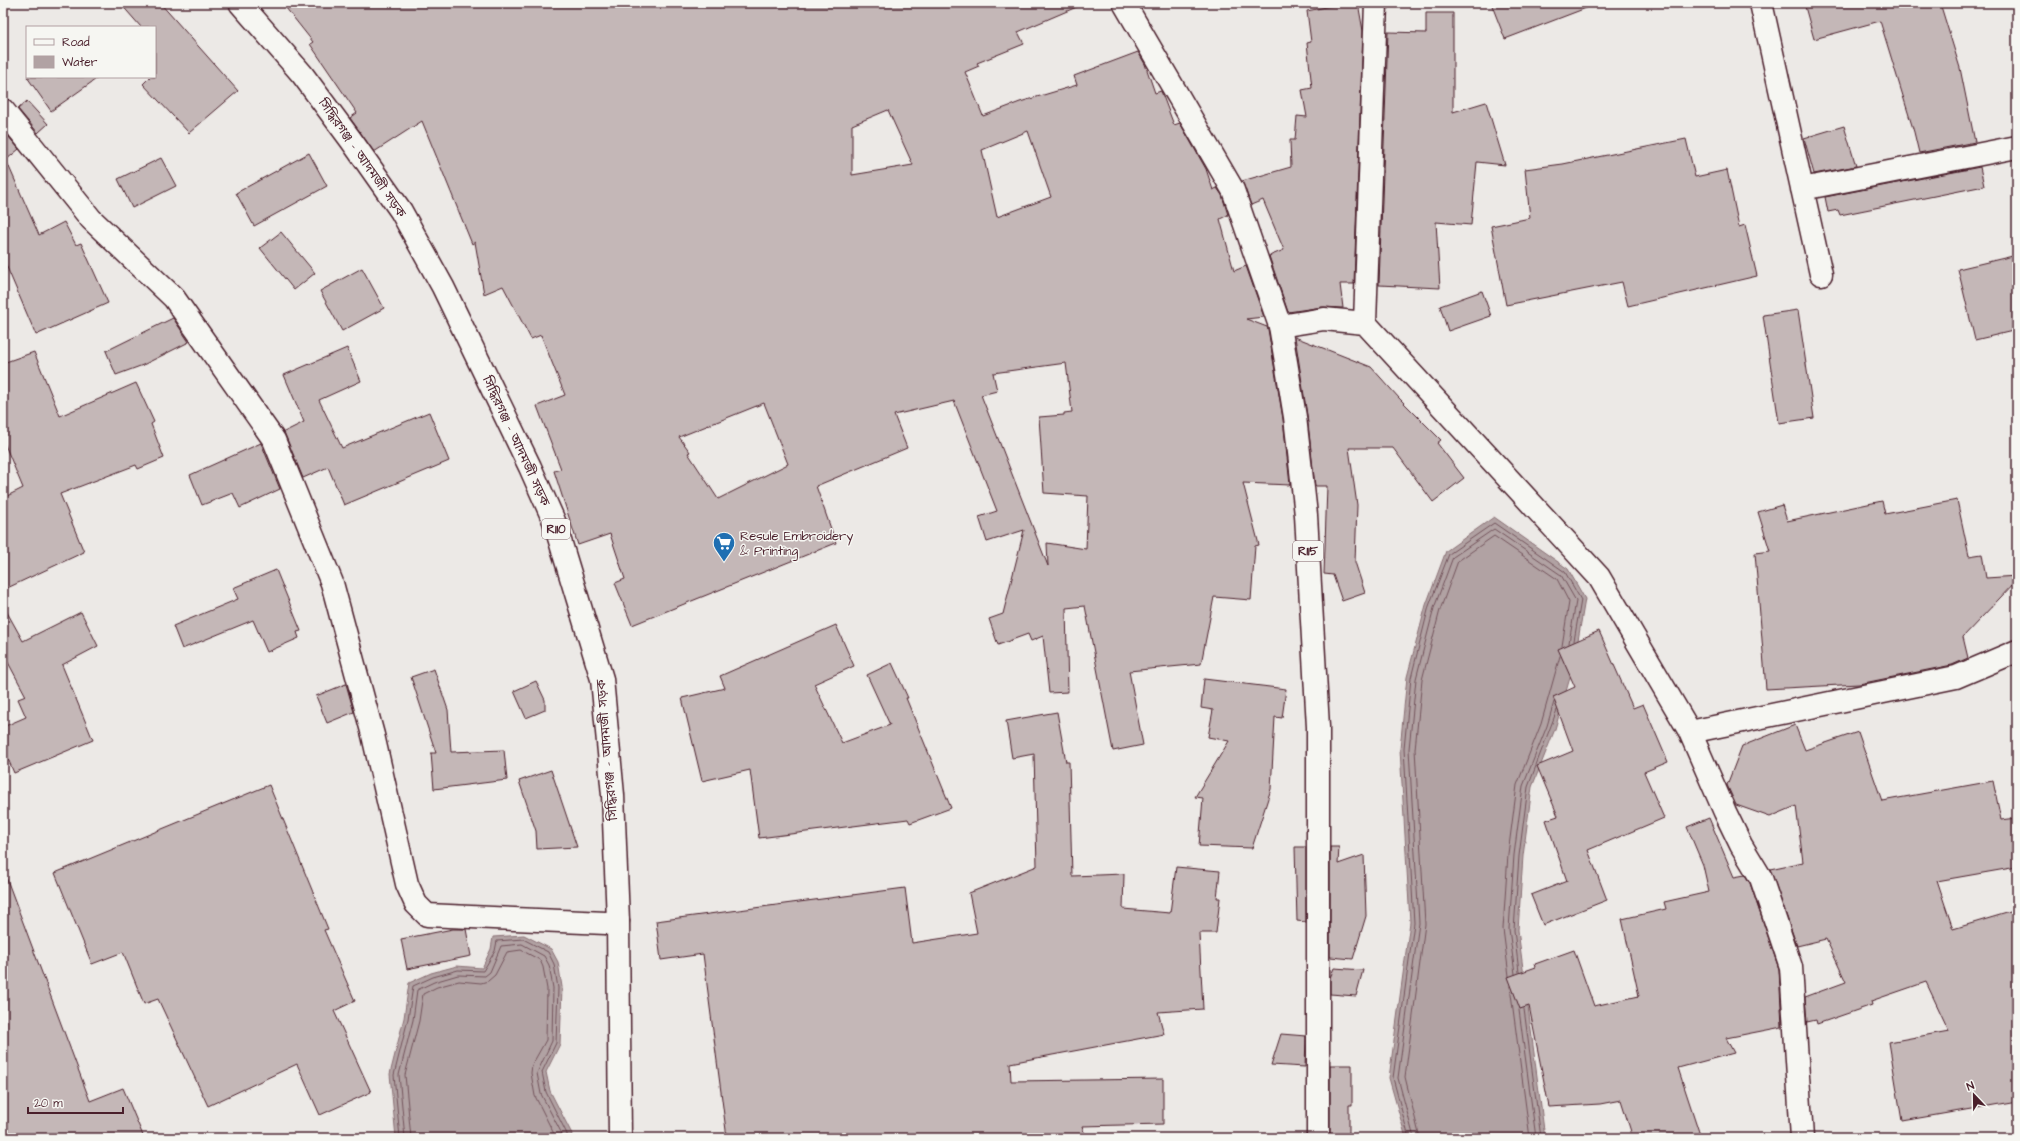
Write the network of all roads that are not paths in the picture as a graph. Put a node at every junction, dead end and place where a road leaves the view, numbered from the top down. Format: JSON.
{"nodes":[{"id":1,"x":240,"y":3,"type":"edge"},
{"id":2,"x":1124,"y":3,"type":"edge"},
{"id":3,"x":1376,"y":3,"type":"edge"},
{"id":4,"x":1761,"y":3,"type":"edge"},
{"id":5,"x":3,"y":110,"type":"edge"},
{"id":6,"x":2017,"y":147,"type":"edge"},
{"id":7,"x":1802,"y":189,"type":"junction"},
{"id":8,"x":1820,"y":274,"type":"dead end"},
{"id":9,"x":1365,"y":323,"type":"junction"},
{"id":10,"x":1280,"y":326,"type":"junction"},
{"id":11,"x":2017,"y":651,"type":"edge"},
{"id":12,"x":1690,"y":732,"type":"junction"},
{"id":13,"x":618,"y":921,"type":"junction"},
{"id":14,"x":620,"y":1138,"type":"edge"},
{"id":15,"x":1318,"y":1138,"type":"edge"},
{"id":16,"x":1802,"y":1138,"type":"edge"}],
"edges":[{"from":1,"to":13,"type":"street","name":"সিদ্ধিরগঞ্জ - আদমজী সড়ক","number":"R110"},
{"from":2,"to":10,"type":"street","number":"R115"},
{"from":3,"to":9,"type":"street"},
{"from":4,"to":7,"type":"street"},
{"from":5,"to":13,"type":"street"},
{"from":6,"to":7,"type":"street"},
{"from":7,"to":8,"type":"street"},
{"from":9,"to":10,"type":"street"},
{"from":9,"to":12,"type":"street"},
{"from":10,"to":15,"type":"street","number":"R115"},
{"from":11,"to":12,"type":"street"},
{"from":12,"to":16,"type":"street"},
{"from":13,"to":14,"type":"street","name":"সিদ্ধিরগঞ্জ - আদমজী সড়ক","number":"R110"}]}
